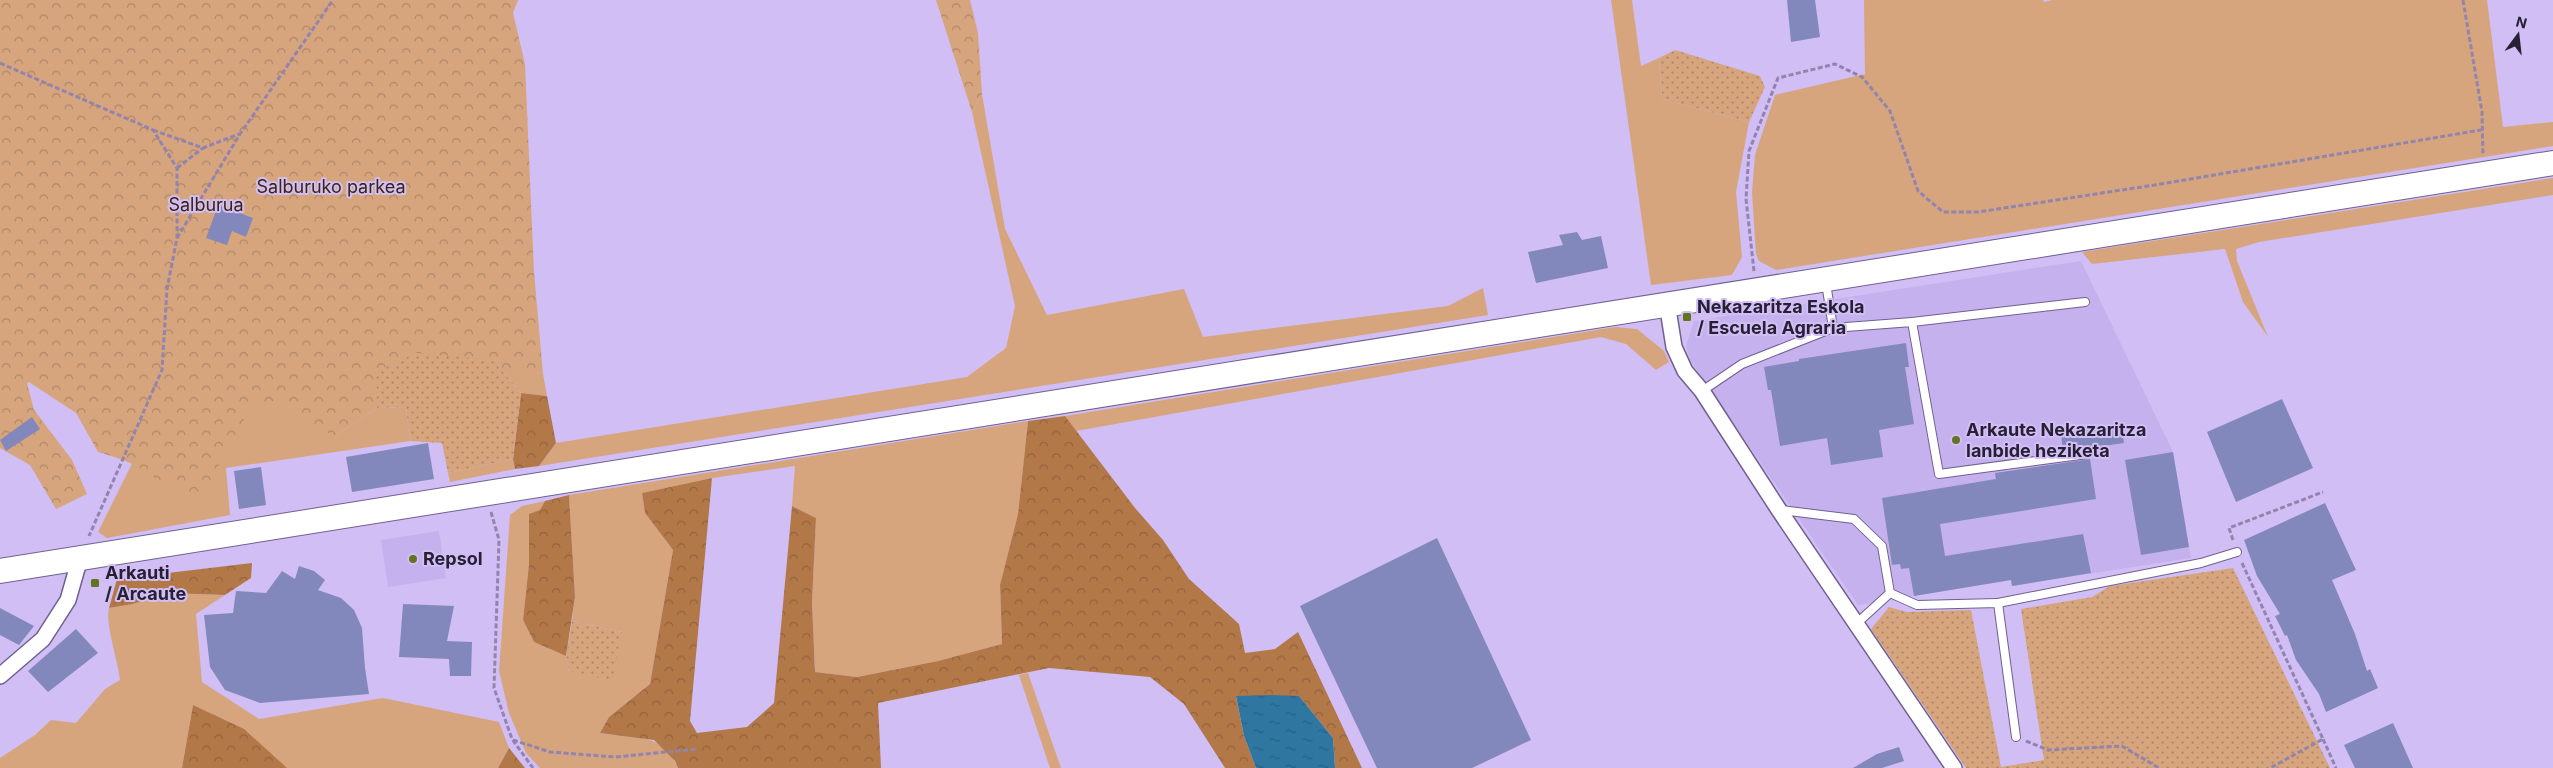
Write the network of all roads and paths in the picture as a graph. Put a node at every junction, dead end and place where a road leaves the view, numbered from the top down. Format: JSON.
{"nodes":[{"id":1,"x":334,"y":0,"type":"edge"},
{"id":2,"x":2463,"y":0,"type":"edge"},
{"id":3,"x":0,"y":63,"type":"edge"},
{"id":4,"x":153,"y":130,"type":"junction"},
{"id":5,"x":2481,"y":130,"type":"junction"},
{"id":6,"x":240,"y":134,"type":"junction"},
{"id":7,"x":203,"y":148,"type":"junction"},
{"id":8,"x":2553,"y":163,"type":"edge"},
{"id":9,"x":177,"y":168,"type":"junction"},
{"id":10,"x":2485,"y":174,"type":"junction"},
{"id":11,"x":176,"y":238,"type":"junction"},
{"id":12,"x":1825,"y":278,"type":"junction"},
{"id":13,"x":1757,"y":290,"type":"junction"},
{"id":14,"x":2085,"y":302,"type":"dead end"},
{"id":15,"x":1666,"y":303,"type":"junction"},
{"id":16,"x":1912,"y":322,"type":"junction"},
{"id":17,"x":1833,"y":328,"type":"junction"},
{"id":18,"x":1702,"y":391,"type":"junction"},
{"id":19,"x":2087,"y":454,"type":"dead end"},
{"id":20,"x":485,"y":492,"type":"junction"},
{"id":21,"x":2323,"y":492,"type":"dead end"},
{"id":22,"x":1779,"y":510,"type":"junction"},
{"id":23,"x":2237,"y":552,"type":"junction"},
{"id":24,"x":80,"y":558,"type":"junction"},
{"id":25,"x":0,"y":571,"type":"edge"},
{"id":26,"x":1890,"y":593,"type":"junction"},
{"id":27,"x":1998,"y":603,"type":"junction"},
{"id":28,"x":1856,"y":624,"type":"junction"},
{"id":29,"x":0,"y":676,"type":"edge"},
{"id":30,"x":2016,"y":737,"type":"joint"},
{"id":31,"x":512,"y":739,"type":"junction"},
{"id":32,"x":2323,"y":739,"type":"junction"},
{"id":33,"x":698,"y":749,"type":"dead end"},
{"id":34,"x":533,"y":768,"type":"edge"},
{"id":35,"x":1954,"y":768,"type":"edge"},
{"id":36,"x":2159,"y":768,"type":"edge"},
{"id":37,"x":2270,"y":768,"type":"edge"},
{"id":38,"x":2336,"y":768,"type":"edge"}],
"edges":[{"from":1,"to":6,"type":"path"},
{"from":2,"to":5,"type":"path"},
{"from":3,"to":4,"type":"path"},
{"from":4,"to":7,"type":"path"},
{"from":4,"to":9,"type":"path"},
{"from":5,"to":10,"type":"path"},
{"from":5,"to":13,"type":"path"},
{"from":6,"to":7,"type":"path"},
{"from":6,"to":11,"type":"path"},
{"from":7,"to":9,"type":"path"},
{"from":8,"to":10,"type":"main road"},
{"from":9,"to":11,"type":"path"},
{"from":10,"to":12,"type":"main road"},
{"from":11,"to":24,"type":"path"},
{"from":12,"to":13,"type":"main road"},
{"from":12,"to":17,"type":"lane"},
{"from":13,"to":15,"type":"main road"},
{"from":14,"to":16,"type":"lane"},
{"from":15,"to":18,"type":"street"},
{"from":15,"to":20,"type":"main road"},
{"from":16,"to":17,"type":"lane"},
{"from":16,"to":19,"type":"lane"},
{"from":17,"to":18,"type":"lane"},
{"from":18,"to":22,"type":"street"},
{"from":20,"to":24,"type":"main road"},
{"from":20,"to":31,"type":"path"},
{"from":21,"to":23,"type":"path"},
{"from":22,"to":26,"type":"lane"},
{"from":22,"to":28,"type":"street"},
{"from":23,"to":27,"type":"lane"},
{"from":23,"to":32,"type":"path"},
{"from":24,"to":25,"type":"main road"},
{"from":24,"to":29,"type":"street"},
{"from":26,"to":27,"type":"lane"},
{"from":26,"to":28,"type":"lane"},
{"from":27,"to":30,"type":"lane"},
{"from":28,"to":35,"type":"street"},
{"from":30,"to":36,"type":"path"},
{"from":31,"to":33,"type":"path"},
{"from":31,"to":34,"type":"path"},
{"from":32,"to":37,"type":"path"},
{"from":32,"to":38,"type":"path"}]}
